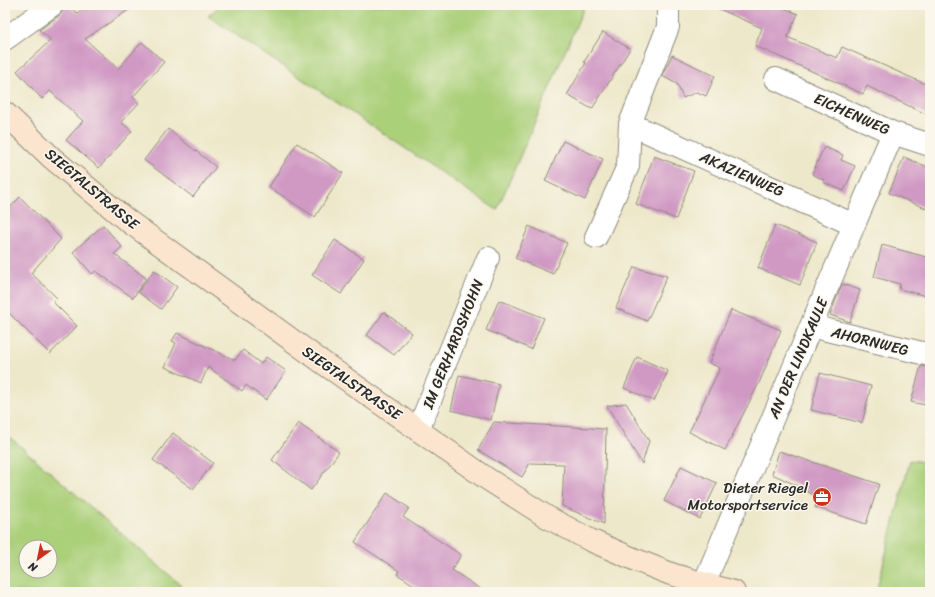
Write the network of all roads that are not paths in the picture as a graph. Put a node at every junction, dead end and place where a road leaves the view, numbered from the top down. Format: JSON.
{"nodes":[{"id":1,"x":52,"y":5,"type":"edge"},
{"id":2,"x":668,"y":5,"type":"edge"},
{"id":3,"x":5,"y":39,"type":"edge"},
{"id":4,"x":776,"y":79,"type":"dead end"},
{"id":5,"x":5,"y":114,"type":"edge"},
{"id":6,"x":630,"y":124,"type":"junction"},
{"id":7,"x":893,"y":133,"type":"junction"},
{"id":8,"x":930,"y":145,"type":"edge"},
{"id":9,"x":854,"y":225,"type":"junction"},
{"id":10,"x":596,"y":237,"type":"dead end"},
{"id":11,"x":488,"y":258,"type":"dead end"},
{"id":12,"x":811,"y":326,"type":"junction"},
{"id":13,"x":930,"y":355,"type":"edge"},
{"id":14,"x":418,"y":430,"type":"junction"},
{"id":15,"x":704,"y":584,"type":"junction"},
{"id":16,"x":734,"y":592,"type":"edge"}],
"edges":[{"from":1,"to":3,"type":"street"},
{"from":2,"to":6,"type":"street"},
{"from":4,"to":7,"type":"street","name":"EICHENWEG"},
{"from":5,"to":14,"type":"main road","name":"SIEGTALSTRASSE"},
{"from":6,"to":9,"type":"street","name":"AKAZIENWEG"},
{"from":6,"to":10,"type":"street"},
{"from":7,"to":8,"type":"street","name":"EICHENWEG"},
{"from":7,"to":9,"type":"street","name":"AN DER LINDKAULE"},
{"from":9,"to":12,"type":"street","name":"AN DER LINDKAULE"},
{"from":11,"to":14,"type":"street","name":"IM GERHARDSHOHN"},
{"from":12,"to":13,"type":"street","name":"AHORNWEG"},
{"from":12,"to":15,"type":"street","name":"AN DER LINDKAULE"},
{"from":14,"to":15,"type":"main road","name":"SIEGTALSTRASSE"},
{"from":15,"to":16,"type":"main road","name":"SIEGTALSTRASSE"}]}
